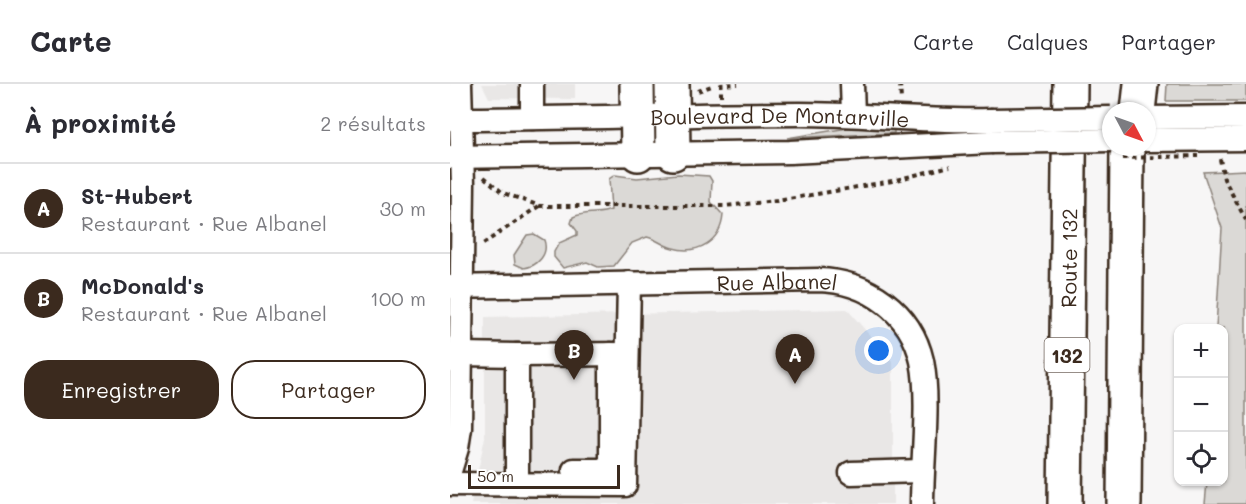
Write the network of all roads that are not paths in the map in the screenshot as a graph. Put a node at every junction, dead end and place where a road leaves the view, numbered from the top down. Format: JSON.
{"nodes":[{"id":1,"x":460,"y":84,"type":"edge"},
{"id":2,"x":532,"y":84,"type":"edge"},
{"id":3,"x":637,"y":84,"type":"edge"},
{"id":4,"x":852,"y":84,"type":"edge"},
{"id":5,"x":1070,"y":84,"type":"edge"},
{"id":6,"x":1126,"y":84,"type":"edge"},
{"id":7,"x":1141,"y":84,"type":"edge"},
{"id":8,"x":693,"y":87,"type":"edge"},
{"id":9,"x":1126,"y":102,"type":"edge"},
{"id":10,"x":1139,"y":102,"type":"edge"},
{"id":11,"x":853,"y":114,"type":"junction"},
{"id":12,"x":637,"y":117,"type":"junction"},
{"id":13,"x":673,"y":117,"type":"junction"},
{"id":14,"x":1246,"y":117,"type":"edge"},
{"id":15,"x":532,"y":118,"type":"junction"},
{"id":16,"x":455,"y":119,"type":"edge"},
{"id":17,"x":1102,"y":119,"type":"edge"},
{"id":18,"x":1156,"y":120,"type":"edge"},
{"id":19,"x":1197,"y":128,"type":"junction"},
{"id":20,"x":991,"y":131,"type":"junction"},
{"id":21,"x":1156,"y":138,"type":"edge"},
{"id":22,"x":1102,"y":139,"type":"edge"},
{"id":23,"x":1246,"y":139,"type":"edge"},
{"id":24,"x":673,"y":153,"type":"junction"},
{"id":25,"x":638,"y":154,"type":"junction"},
{"id":26,"x":456,"y":156,"type":"edge"},
{"id":27,"x":1127,"y":156,"type":"edge"},
{"id":28,"x":1132,"y":156,"type":"edge"},
{"id":29,"x":1127,"y":191,"type":"junction"},
{"id":30,"x":628,"y":283,"type":"junction"},
{"id":31,"x":455,"y":287,"type":"edge"},
{"id":32,"x":619,"y":354,"type":"junction"},
{"id":33,"x":517,"y":355,"type":"junction"},
{"id":34,"x":455,"y":357,"type":"edge"},
{"id":35,"x":450,"y":471,"type":"edge"},
{"id":36,"x":922,"y":471,"type":"junction"},
{"id":37,"x":851,"y":473,"type":"dead end"},
{"id":38,"x":450,"y":484,"type":"edge"},
{"id":39,"x":517,"y":484,"type":"junction"},
{"id":40,"x":922,"y":504,"type":"edge"},
{"id":41,"x":1065,"y":504,"type":"edge"},
{"id":42,"x":1124,"y":504,"type":"edge"}],
"edges":[{"from":1,"to":16,"type":"street"},
{"from":2,"to":15,"type":"street"},
{"from":3,"to":12,"type":"highway"},
{"from":4,"to":11,"type":"street"},
{"from":5,"to":41,"type":"highway","name":"Route 132","number":"132"},
{"from":6,"to":9,"type":"highway"},
{"from":7,"to":10,"type":"highway"},
{"from":8,"to":13,"type":"highway"},
{"from":11,"to":13,"type":"street","name":"Boulevard De Montarville"},
{"from":11,"to":20,"type":"street","name":"Boulevard De Montarville"},
{"from":12,"to":13,"type":"street","name":"Boulevard De Montarville"},
{"from":12,"to":15,"type":"street","name":"Boulevard De Montarville"},
{"from":12,"to":25,"type":"highway"},
{"from":13,"to":24,"type":"highway"},
{"from":14,"to":19,"type":"street"},
{"from":15,"to":16,"type":"street","name":"Boulevard De Montarville"},
{"from":16,"to":26,"type":"street"},
{"from":17,"to":20,"type":"street","name":"Boulevard De Montarville","bridge":true},
{"from":18,"to":19,"type":"street"},
{"from":19,"to":21,"type":"street"},
{"from":19,"to":23,"type":"street"},
{"from":20,"to":22,"type":"street","name":"Boulevard De Montarville","bridge":true},
{"from":20,"to":24,"type":"street","name":"Boulevard De Montarville"},
{"from":24,"to":25,"type":"street","name":"Boulevard De Montarville"},
{"from":25,"to":26,"type":"street","name":"Boulevard De Montarville"},
{"from":26,"to":31,"type":"street"},
{"from":27,"to":29,"type":"highway"},
{"from":28,"to":29,"type":"highway"},
{"from":29,"to":42,"type":"highway"},
{"from":30,"to":31,"type":"street","name":"Rue Albanel"},
{"from":30,"to":32,"type":"street"},
{"from":30,"to":36,"type":"street","name":"Rue Albanel"},
{"from":31,"to":34,"type":"street"},
{"from":32,"to":33,"type":"street"},
{"from":32,"to":39,"type":"street"},
{"from":33,"to":34,"type":"street"},
{"from":33,"to":39,"type":"street"},
{"from":34,"to":35,"type":"street"},
{"from":36,"to":37,"type":"street"},
{"from":36,"to":40,"type":"street","name":"Rue Albanel"},
{"from":38,"to":39,"type":"street"}]}
